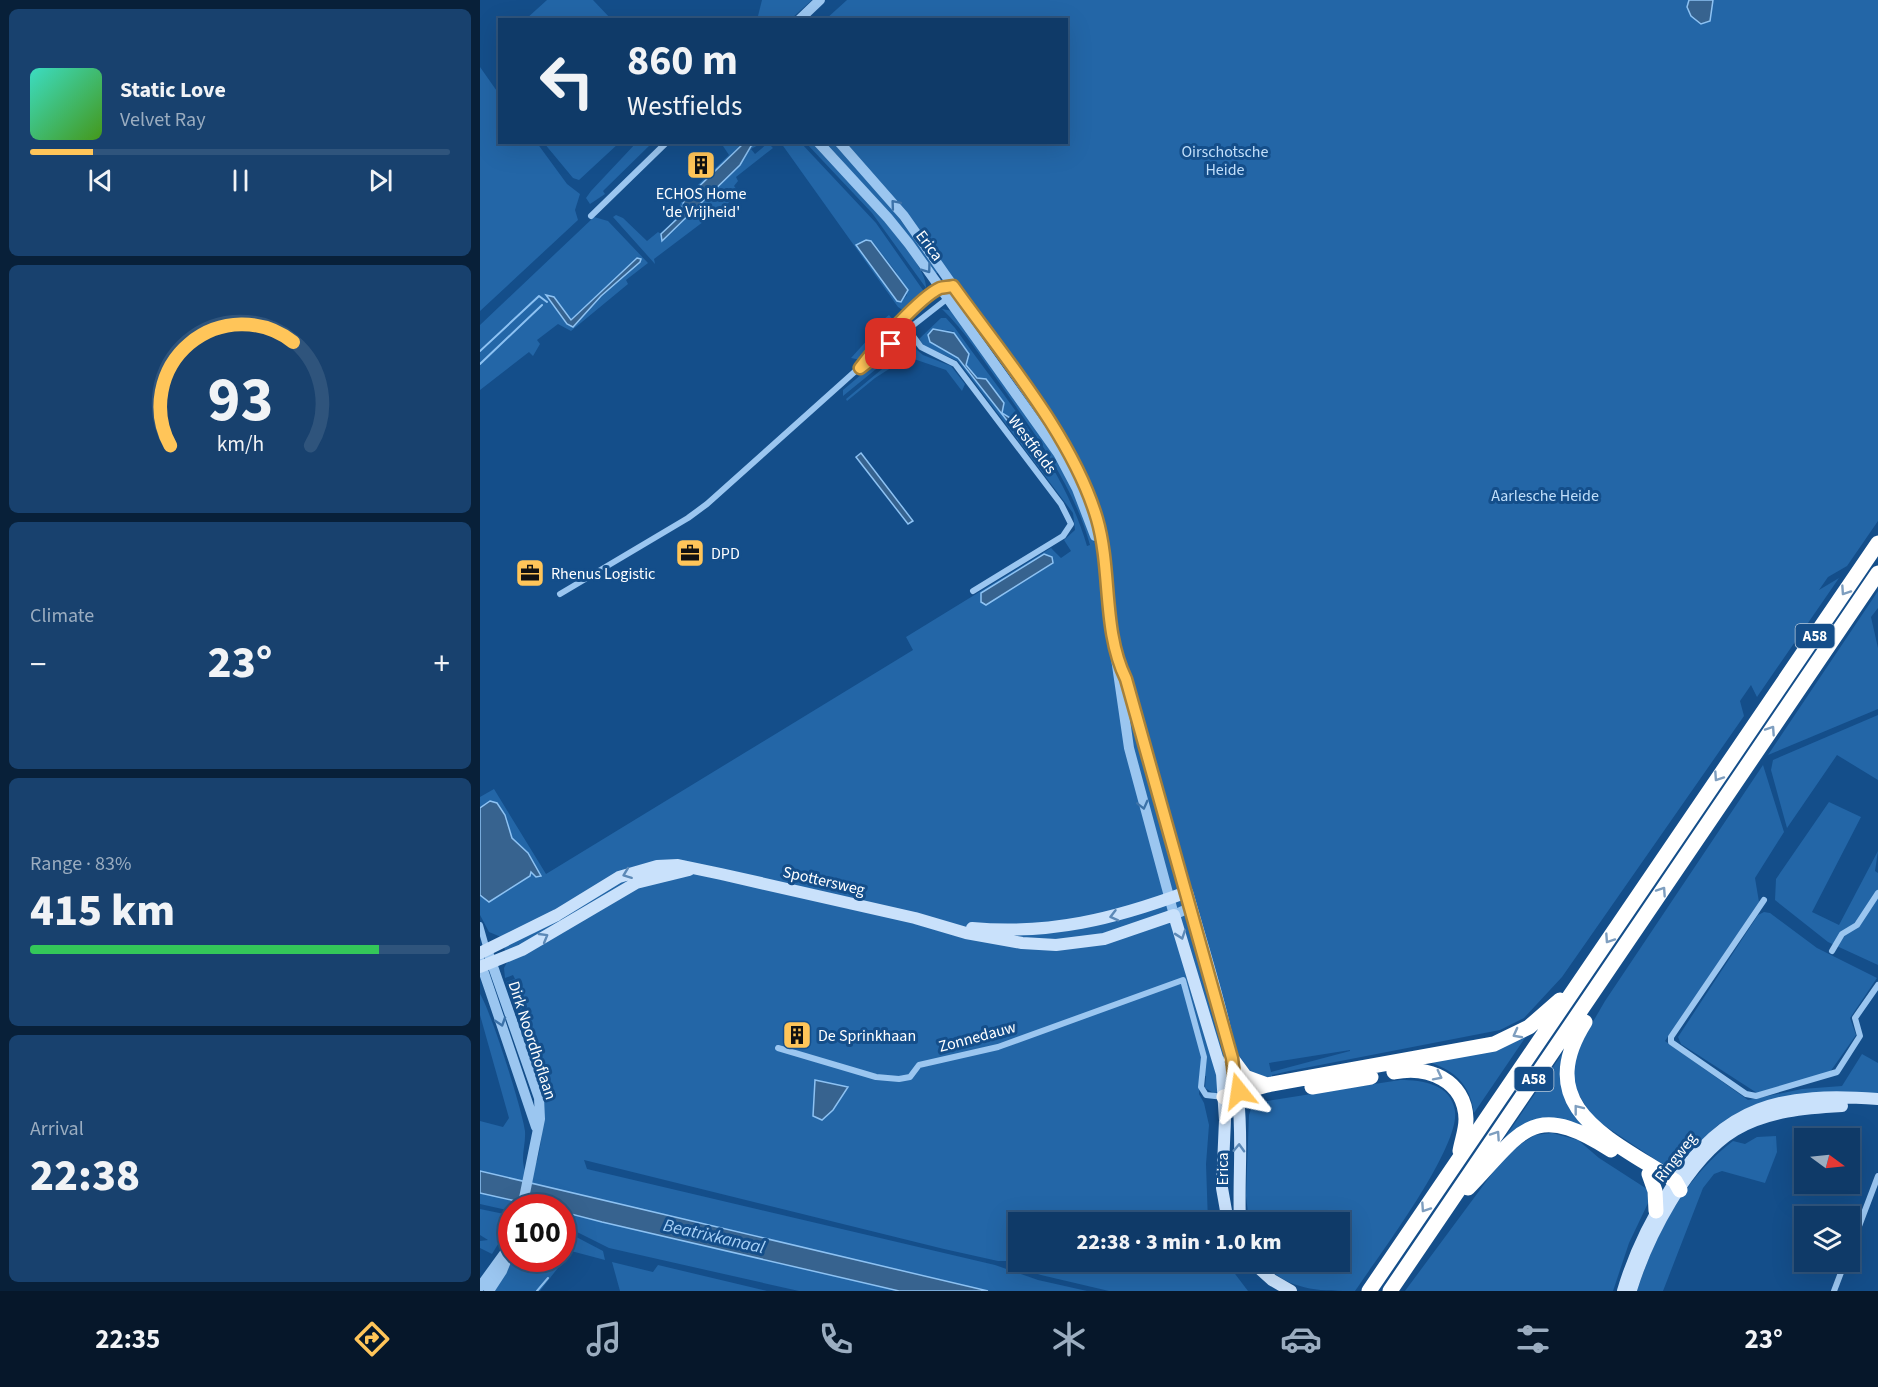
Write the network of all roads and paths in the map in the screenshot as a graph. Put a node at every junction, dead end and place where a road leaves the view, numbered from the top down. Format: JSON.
{"nodes":[{"id":1,"x":820,"y":0,"type":"edge"},
{"id":2,"x":801,"y":18,"type":"edge"},
{"id":3,"x":665,"y":144,"type":"edge"},
{"id":4,"x":820,"y":144,"type":"edge"},
{"id":5,"x":841,"y":144,"type":"edge"},
{"id":6,"x":591,"y":216,"type":"dead end"},
{"id":7,"x":953,"y":286,"type":"junction"},
{"id":8,"x":940,"y":288,"type":"junction"},
{"id":9,"x":948,"y":298,"type":"junction"},
{"id":10,"x":902,"y":321,"type":"junction"},
{"id":11,"x":907,"y":330,"type":"junction"},
{"id":12,"x":860,"y":368,"type":"junction"},
{"id":13,"x":1878,"y":543,"type":"edge"},
{"id":14,"x":1103,"y":566,"type":"junction"},
{"id":15,"x":1878,"y":573,"type":"edge"},
{"id":16,"x":973,"y":591,"type":"dead end"},
{"id":17,"x":560,"y":594,"type":"dead end"},
{"id":18,"x":1119,"y":664,"type":"junction"},
{"id":19,"x":1186,"y":892,"type":"junction"},
{"id":20,"x":1878,"y":893,"type":"edge"},
{"id":21,"x":1170,"y":898,"type":"junction"},
{"id":22,"x":1764,"y":900,"type":"dead end"},
{"id":23,"x":1191,"y":907,"type":"junction"},
{"id":24,"x":1174,"y":915,"type":"junction"},
{"id":25,"x":480,"y":925,"type":"edge"},
{"id":26,"x":947,"y":926,"type":"junction"},
{"id":27,"x":1629,"y":940,"type":"junction"},
{"id":28,"x":1832,"y":951,"type":"dead end"},
{"id":29,"x":483,"y":960,"type":"edge"},
{"id":30,"x":1578,"y":984,"type":"junction"},
{"id":31,"x":1878,"y":985,"type":"edge"},
{"id":32,"x":778,"y":1048,"type":"dead end"},
{"id":33,"x":1232,"y":1058,"type":"junction"},
{"id":34,"x":1267,"y":1085,"type":"junction"},
{"id":35,"x":1233,"y":1095,"type":"junction"},
{"id":36,"x":1878,"y":1099,"type":"edge"},
{"id":37,"x":1878,"y":1107,"type":"edge"},
{"id":38,"x":1458,"y":1160,"type":"junction"},
{"id":39,"x":1649,"y":1174,"type":"junction"},
{"id":40,"x":1878,"y":1176,"type":"edge"},
{"id":41,"x":1675,"y":1187,"type":"junction"},
{"id":42,"x":525,"y":1194,"type":"edge"},
{"id":43,"x":1656,"y":1211,"type":"junction"},
{"id":44,"x":1226,"y":1212,"type":"edge"},
{"id":45,"x":1239,"y":1212,"type":"edge"},
{"id":46,"x":1439,"y":1218,"type":"junction"},
{"id":47,"x":1860,"y":1224,"type":"edge"},
{"id":48,"x":498,"y":1262,"type":"edge"},
{"id":49,"x":501,"y":1272,"type":"edge"},
{"id":50,"x":1263,"y":1272,"type":"edge"},
{"id":51,"x":1841,"y":1272,"type":"edge"},
{"id":52,"x":480,"y":1287,"type":"edge"},
{"id":53,"x":489,"y":1291,"type":"edge"},
{"id":54,"x":1291,"y":1291,"type":"edge"},
{"id":55,"x":1369,"y":1291,"type":"edge"},
{"id":56,"x":1390,"y":1291,"type":"edge"},
{"id":57,"x":1623,"y":1291,"type":"edge"},
{"id":58,"x":1631,"y":1291,"type":"edge"},
{"id":59,"x":1834,"y":1291,"type":"edge"}],
"edges":[{"from":1,"to":2,"type":"street"},
{"from":3,"to":6,"type":"street"},
{"from":4,"to":8,"type":"street","name":"Erica","one_way":true},
{"from":7,"to":5,"type":"street","name":"Erica","one_way":true},
{"from":7,"to":8,"type":"street"},
{"from":7,"to":9,"type":"street"},
{"from":7,"to":14,"type":"street","name":"Erica"},
{"from":8,"to":9,"type":"street","name":"Erica"},
{"from":8,"to":10,"type":"street"},
{"from":9,"to":11,"type":"street"},
{"from":9,"to":14,"type":"street","name":"Erica"},
{"from":10,"to":11,"type":"street","name":"Westfields"},
{"from":10,"to":12,"type":"street"},
{"from":11,"to":12,"type":"street"},
{"from":11,"to":16,"type":"street","name":"Westfields"},
{"from":12,"to":17,"type":"street"},
{"from":13,"to":30,"type":"highway","number":"A58","one_way":true},
{"from":14,"to":18,"type":"street","name":"Erica"},
{"from":27,"to":15,"type":"highway","number":"A58","one_way":true},
{"from":18,"to":19,"type":"street","name":"Erica"},
{"from":18,"to":21,"type":"street","name":"Erica","one_way":true},
{"from":19,"to":21,"type":"main road","name":"Spottersweg"},
{"from":19,"to":23,"type":"main road","name":"Erica"},
{"from":20,"to":28,"type":"street"},
{"from":21,"to":24,"type":"street","name":"Erica"},
{"from":21,"to":26,"type":"main road","name":"Spottersweg","one_way":true},
{"from":22,"to":31,"type":"street"},
{"from":23,"to":24,"type":"street","name":"Spottersweg"},
{"from":23,"to":33,"type":"main road","name":"Erica"},
{"from":24,"to":26,"type":"main road","name":"Spottersweg"},
{"from":24,"to":35,"type":"main road","name":"Erica","one_way":true},
{"from":25,"to":29,"type":"street"},
{"from":26,"to":29,"type":"main road","name":"Spottersweg"},
{"from":41,"to":27,"type":"highway","number":"A58","one_way":true},
{"from":46,"to":27,"type":"highway","number":"A58","one_way":true},
{"from":29,"to":42,"type":"street","name":"Dirk Noordhoflaan"},
{"from":30,"to":34,"type":"highway","number":"A58","one_way":true},
{"from":30,"to":38,"type":"highway","number":"A58"},
{"from":32,"to":35,"type":"street","name":"Zonnedauw"},
{"from":33,"to":34,"type":"highway"},
{"from":33,"to":35,"type":"main road","name":"Erica"},
{"from":34,"to":35,"type":"highway","number":"A58"},
{"from":35,"to":38,"type":"highway","number":"A58","one_way":true},
{"from":35,"to":44,"type":"main road","name":"Erica"},
{"from":45,"to":35,"type":"main road","name":"Erica","one_way":true},
{"from":36,"to":41,"type":"main road","name":"Ringweg"},
{"from":37,"to":41,"type":"main road","name":"Ringweg"},
{"from":38,"to":55,"type":"highway","number":"A58","one_way":true},
{"from":39,"to":41,"type":"highway","number":"A58"},
{"from":39,"to":43,"type":"highway"},
{"from":39,"to":46,"type":"highway","number":"A58"},
{"from":40,"to":47,"type":"street"},
{"from":41,"to":43,"type":"main road","name":"Ringweg"},
{"from":41,"to":58,"type":"main road","name":"Ringweg"},
{"from":43,"to":57,"type":"main road","name":"Ringweg"},
{"from":46,"to":56,"type":"highway","number":"A58"},
{"from":48,"to":52,"type":"street"},
{"from":49,"to":53,"type":"street"},
{"from":50,"to":54,"type":"main road"},
{"from":51,"to":59,"type":"street"}]}
